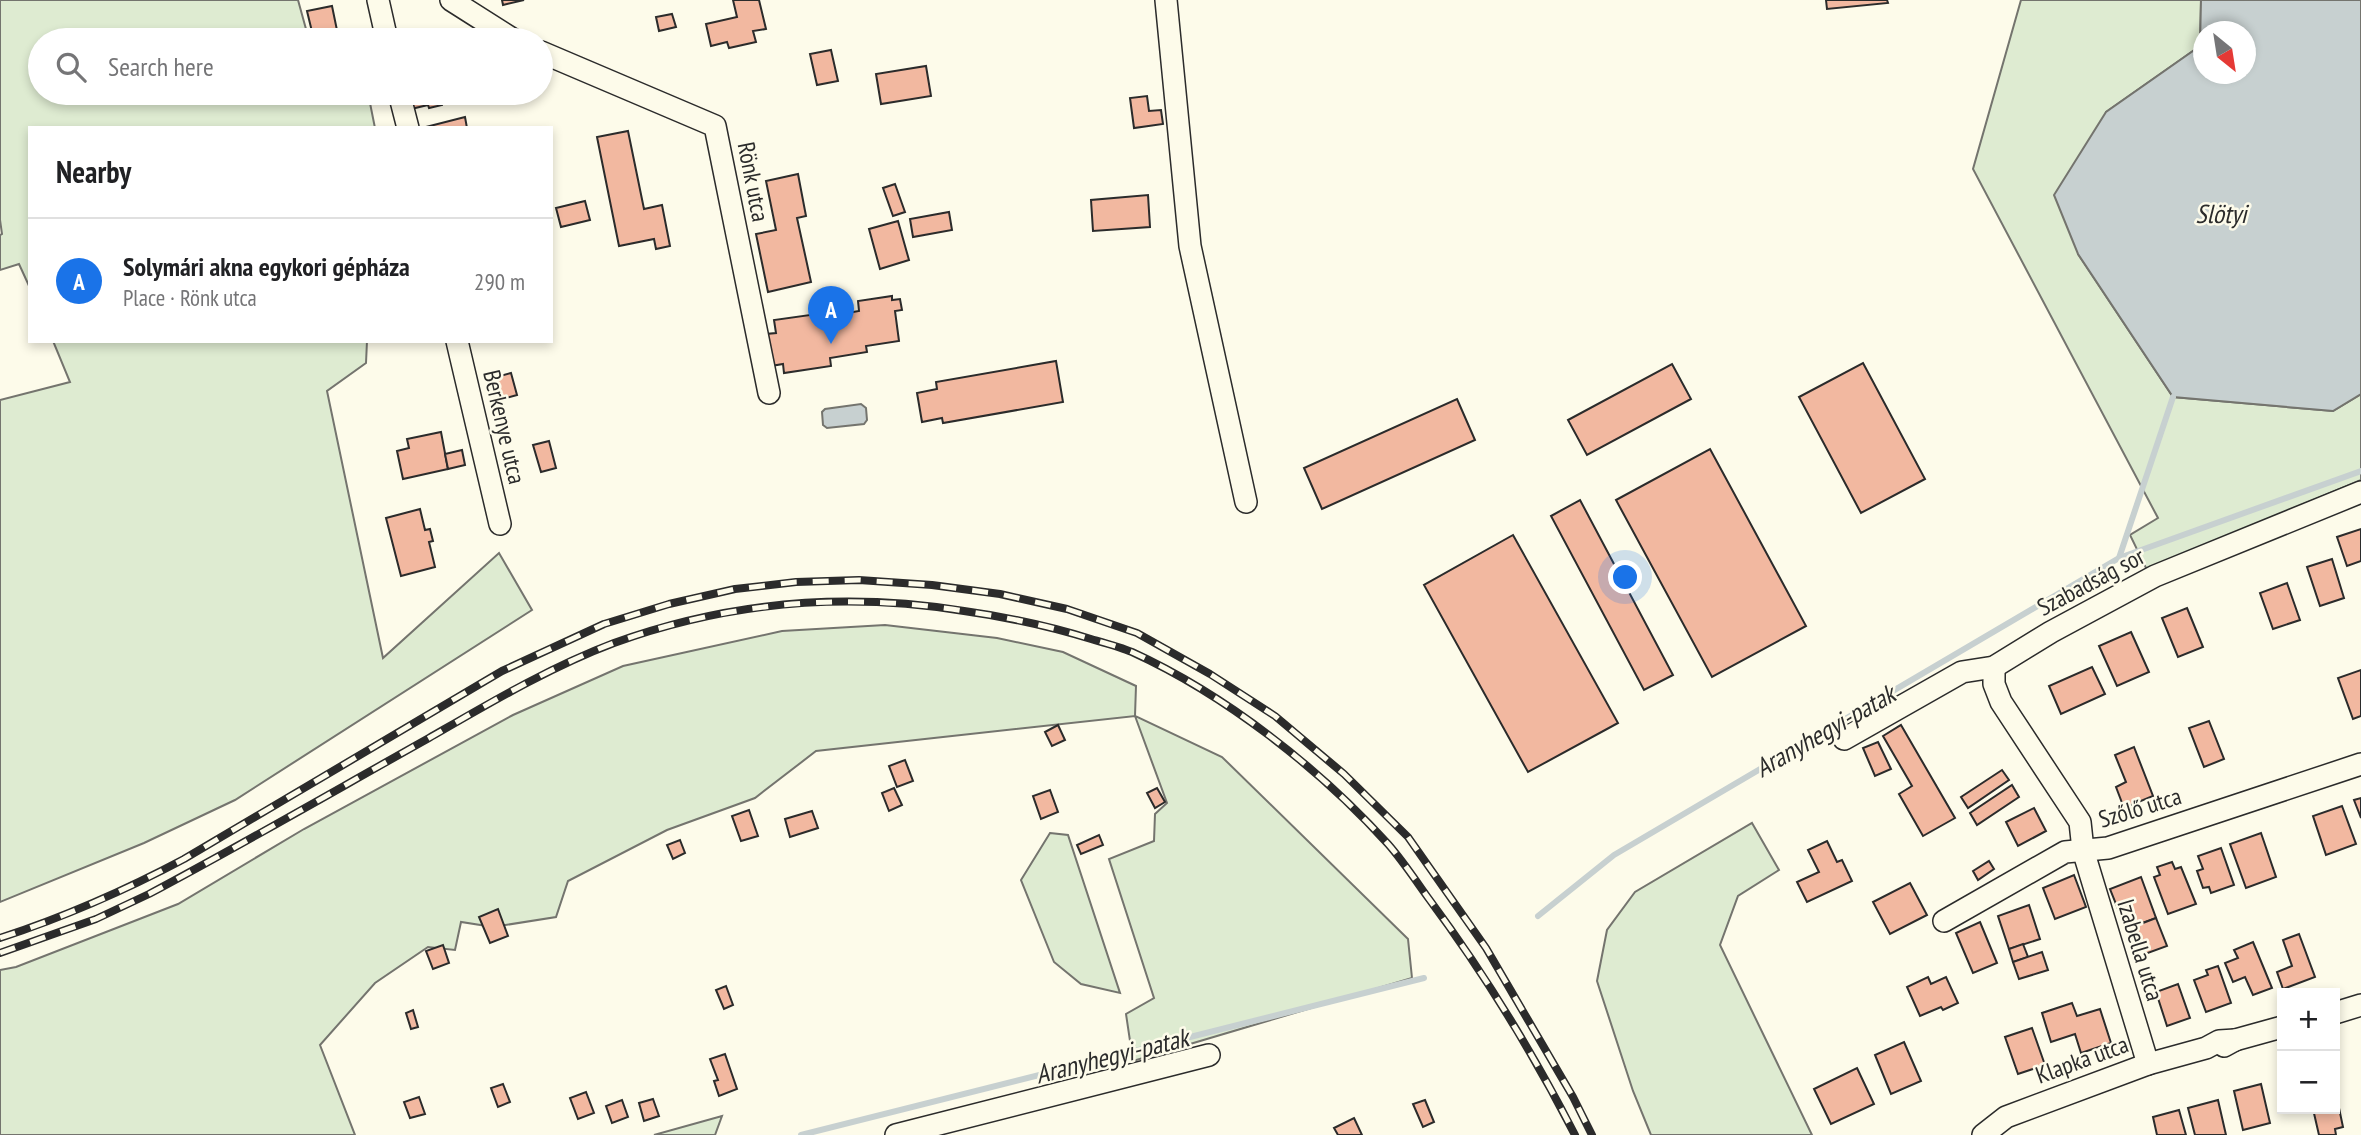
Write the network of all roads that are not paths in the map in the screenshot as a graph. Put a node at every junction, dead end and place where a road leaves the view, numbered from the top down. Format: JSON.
{"nodes":[{"id":1,"x":378,"y":0,"type":"edge"},
{"id":2,"x":451,"y":0,"type":"edge"},
{"id":3,"x":1166,"y":0,"type":"edge"},
{"id":4,"x":384,"y":28,"type":"edge"},
{"id":5,"x":495,"y":28,"type":"edge"},
{"id":6,"x":553,"y":57,"type":"edge"},
{"id":7,"x":403,"y":105,"type":"edge"},
{"id":8,"x":408,"y":126,"type":"edge"},
{"id":9,"x":457,"y":343,"type":"edge"},
{"id":10,"x":769,"y":393,"type":"dead end"},
{"id":11,"x":2361,"y":492,"type":"edge"},
{"id":12,"x":1246,"y":502,"type":"dead end"},
{"id":13,"x":500,"y":524,"type":"dead end"},
{"id":14,"x":1994,"y":667,"type":"junction"},
{"id":15,"x":1849,"y":736,"type":"dead end"},
{"id":16,"x":2361,"y":764,"type":"edge"},
{"id":17,"x":2082,"y":850,"type":"junction"},
{"id":18,"x":1944,"y":921,"type":"dead end"},
{"id":19,"x":2361,"y":1005,"type":"edge"},
{"id":20,"x":2340,"y":1011,"type":"edge"},
{"id":21,"x":2277,"y":1028,"type":"edge"},
{"id":22,"x":1209,"y":1055,"type":"dead end"},
{"id":23,"x":2148,"y":1064,"type":"junction"},
{"id":24,"x":896,"y":1135,"type":"edge"},
{"id":25,"x":1983,"y":1135,"type":"edge"}],
"edges":[{"from":1,"to":4,"type":"street"},
{"from":2,"to":5,"type":"street"},
{"from":3,"to":12,"type":"street"},
{"from":6,"to":10,"type":"street","name":"Rönk utca"},
{"from":7,"to":8,"type":"street"},
{"from":9,"to":13,"type":"street","name":"Berkenye utca"},
{"from":11,"to":14,"type":"street","name":"Szabadság sor"},
{"from":14,"to":15,"type":"street","name":"Szabadság sor"},
{"from":14,"to":17,"type":"street","name":"Izabella utca"},
{"from":16,"to":17,"type":"street","name":"Szőlő utca"},
{"from":17,"to":18,"type":"street","name":"Szőlő utca"},
{"from":17,"to":23,"type":"street","name":"Izabella utca"},
{"from":19,"to":20,"type":"street"},
{"from":21,"to":23,"type":"street","name":"Klapka utca"},
{"from":22,"to":24,"type":"street"},
{"from":23,"to":25,"type":"street","name":"Klapka utca"}]}
